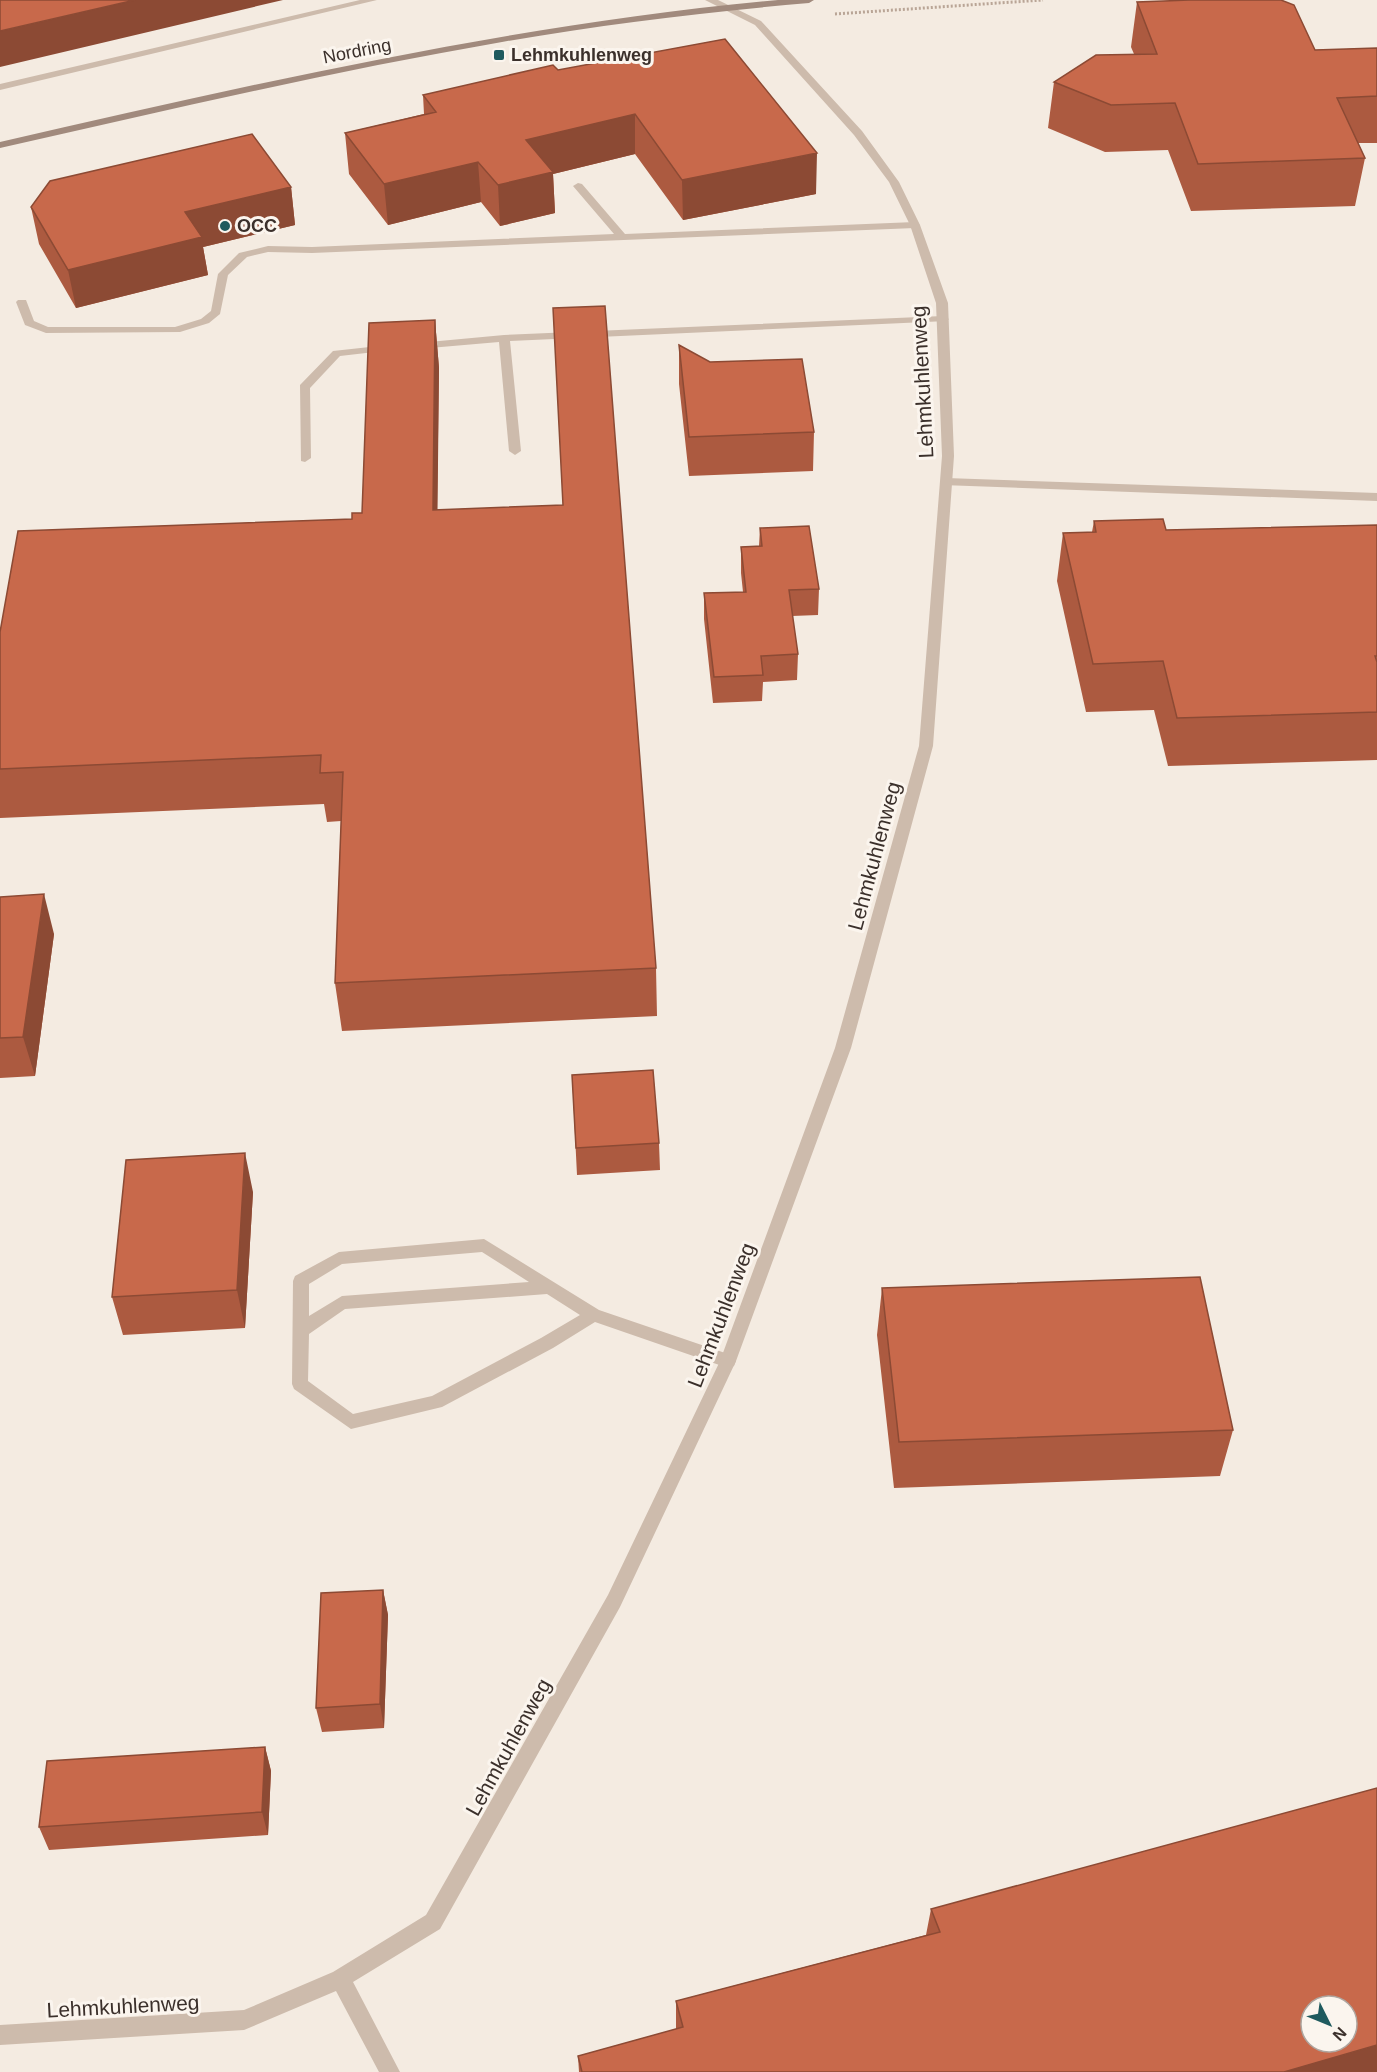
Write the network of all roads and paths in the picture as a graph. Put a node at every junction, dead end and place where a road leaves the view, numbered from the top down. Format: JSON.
{"nodes":[{"id":1,"x":372,"y":0,"type":"edge"},
{"id":2,"x":809,"y":0,"type":"edge"},
{"id":3,"x":716,"y":3,"type":"edge"},
{"id":4,"x":0,"y":87,"type":"edge"},
{"id":5,"x":0,"y":145,"type":"edge"},
{"id":6,"x":578,"y":186,"type":"dead end"},
{"id":7,"x":915,"y":225,"type":"junction"},
{"id":8,"x":622,"y":237,"type":"junction"},
{"id":9,"x":22,"y":302,"type":"dead end"},
{"id":10,"x":943,"y":319,"type":"junction"},
{"id":11,"x":504,"y":338,"type":"junction"},
{"id":12,"x":515,"y":451,"type":"dead end"},
{"id":13,"x":305,"y":458,"type":"dead end"},
{"id":14,"x":946,"y":482,"type":"junction"},
{"id":15,"x":1377,"y":497,"type":"edge"},
{"id":16,"x":550,"y":1287,"type":"junction"},
{"id":17,"x":593,"y":1315,"type":"junction"},
{"id":18,"x":301,"y":1330,"type":"junction"},
{"id":19,"x":729,"y":1361,"type":"junction"},
{"id":20,"x":340,"y":1979,"type":"junction"},
{"id":21,"x":0,"y":2035,"type":"edge"},
{"id":22,"x":390,"y":2072,"type":"edge"}],
"edges":[{"from":1,"to":4,"type":"street"},
{"from":2,"to":3,"type":"main road","name":"Nordring"},
{"from":3,"to":5,"type":"main road","name":"Nordring"},
{"from":3,"to":7,"type":"street","name":"Lehmkuhlenweg"},
{"from":6,"to":8,"type":"street"},
{"from":7,"to":8,"type":"street"},
{"from":7,"to":10,"type":"street","name":"Lehmkuhlenweg"},
{"from":8,"to":9,"type":"street"},
{"from":10,"to":11,"type":"street"},
{"from":10,"to":14,"type":"street","name":"Lehmkuhlenweg"},
{"from":11,"to":12,"type":"street"},
{"from":11,"to":13,"type":"street"},
{"from":14,"to":15,"type":"street"},
{"from":14,"to":19,"type":"street","name":"Lehmkuhlenweg"},
{"from":16,"to":17,"type":"street"},
{"from":16,"to":18,"type":"street"},
{"from":16,"to":18,"type":"street"},
{"from":17,"to":18,"type":"street"},
{"from":17,"to":19,"type":"street"},
{"from":19,"to":20,"type":"street","name":"Lehmkuhlenweg"},
{"from":20,"to":21,"type":"street","name":"Lehmkuhlenweg"},
{"from":20,"to":22,"type":"street"}]}
